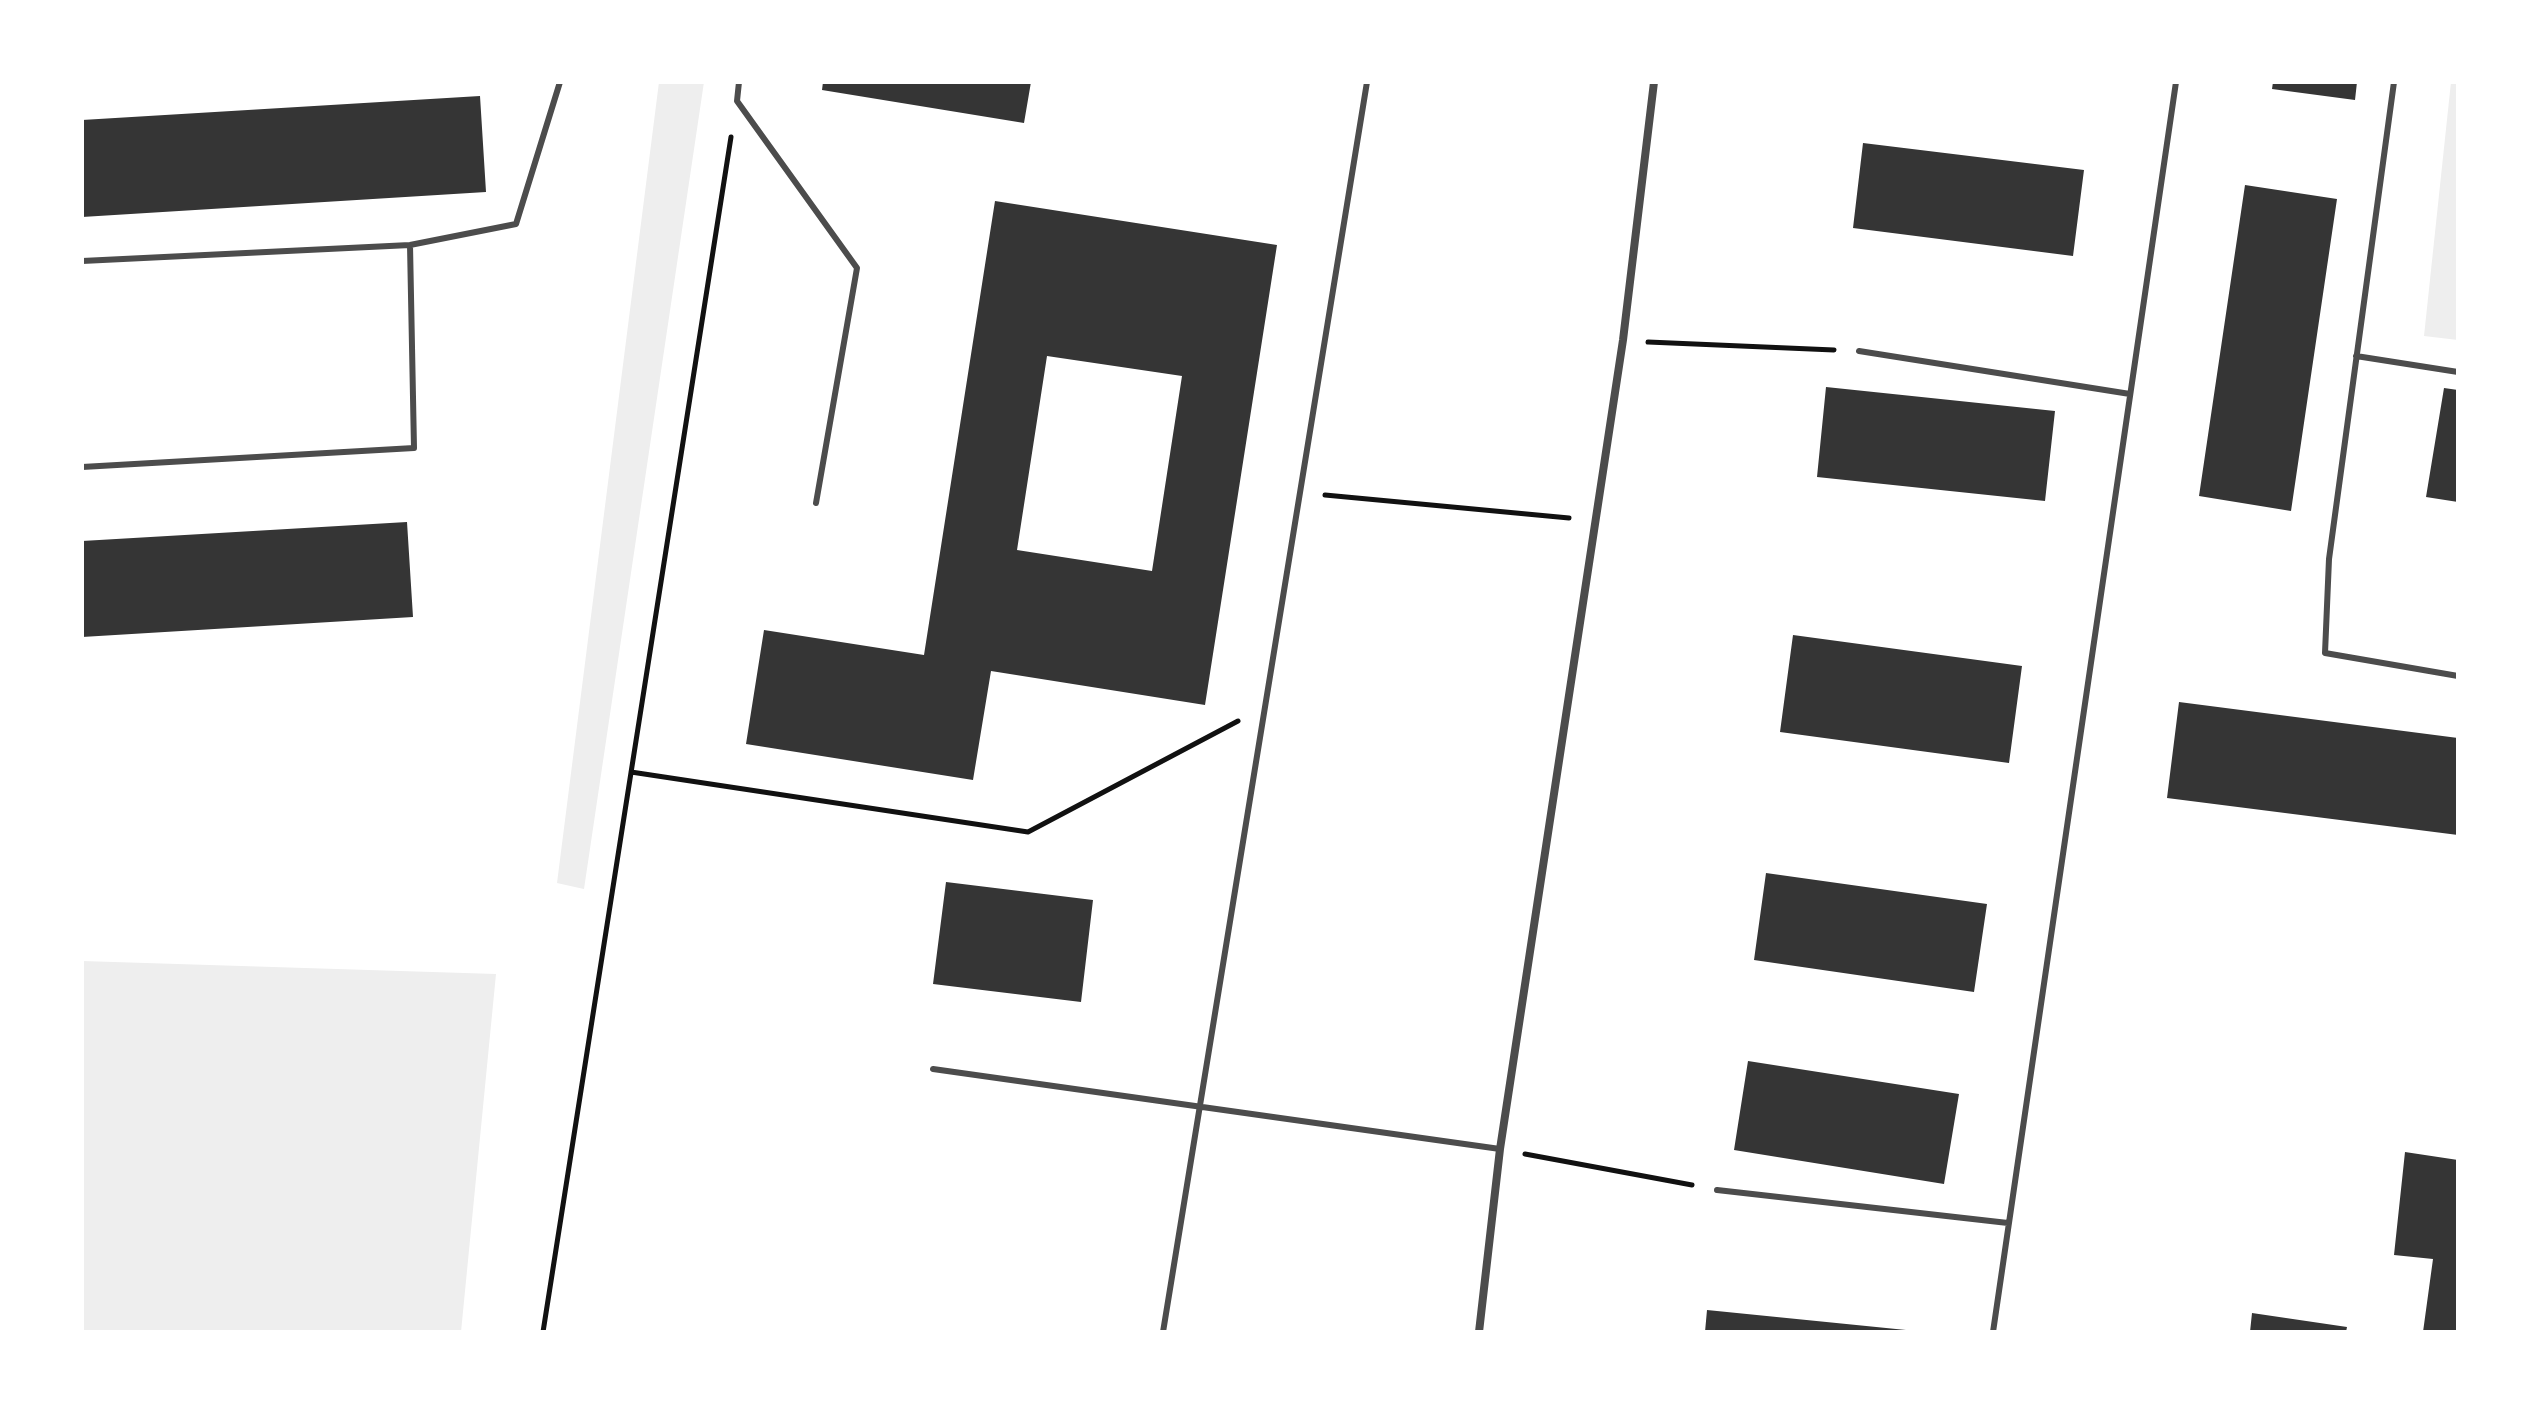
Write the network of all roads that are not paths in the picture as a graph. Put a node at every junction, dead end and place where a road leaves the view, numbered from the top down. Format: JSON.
{"nodes":[{"id":1,"x":560,"y":82,"type":"edge"},
{"id":2,"x":739,"y":82,"type":"edge"},
{"id":3,"x":1367,"y":82,"type":"edge"},
{"id":4,"x":1654,"y":82,"type":"edge"},
{"id":5,"x":2176,"y":82,"type":"edge"},
{"id":6,"x":2394,"y":82,"type":"edge"},
{"id":7,"x":410,"y":245,"type":"junction"},
{"id":8,"x":82,"y":261,"type":"edge"},
{"id":9,"x":1859,"y":351,"type":"road end"},
{"id":10,"x":2356,"y":356,"type":"junction"},
{"id":11,"x":2458,"y":372,"type":"edge"},
{"id":12,"x":2130,"y":394,"type":"junction"},
{"id":13,"x":82,"y":467,"type":"edge"},
{"id":14,"x":816,"y":503,"type":"dead end"},
{"id":15,"x":2458,"y":676,"type":"edge"},
{"id":16,"x":933,"y":1069,"type":"dead end"},
{"id":17,"x":1200,"y":1108,"type":"junction"},
{"id":18,"x":1500,"y":1149,"type":"junction"},
{"id":19,"x":1717,"y":1190,"type":"road end"},
{"id":20,"x":2008,"y":1223,"type":"junction"},
{"id":21,"x":1163,"y":1332,"type":"edge"},
{"id":22,"x":1479,"y":1332,"type":"edge"},
{"id":23,"x":1993,"y":1332,"type":"edge"}],
"edges":[{"from":1,"to":7,"type":"lane"},
{"from":2,"to":14,"type":"lane"},
{"from":3,"to":17,"type":"lane"},
{"from":4,"to":18,"type":"street"},
{"from":5,"to":12,"type":"lane"},
{"from":6,"to":10,"type":"lane"},
{"from":7,"to":8,"type":"lane"},
{"from":7,"to":13,"type":"lane"},
{"from":9,"to":12,"type":"lane"},
{"from":10,"to":11,"type":"lane"},
{"from":10,"to":15,"type":"lane"},
{"from":12,"to":20,"type":"lane"},
{"from":16,"to":17,"type":"lane"},
{"from":17,"to":18,"type":"lane"},
{"from":17,"to":21,"type":"lane"},
{"from":18,"to":22,"type":"street"},
{"from":19,"to":20,"type":"lane"},
{"from":20,"to":23,"type":"lane"}]}
